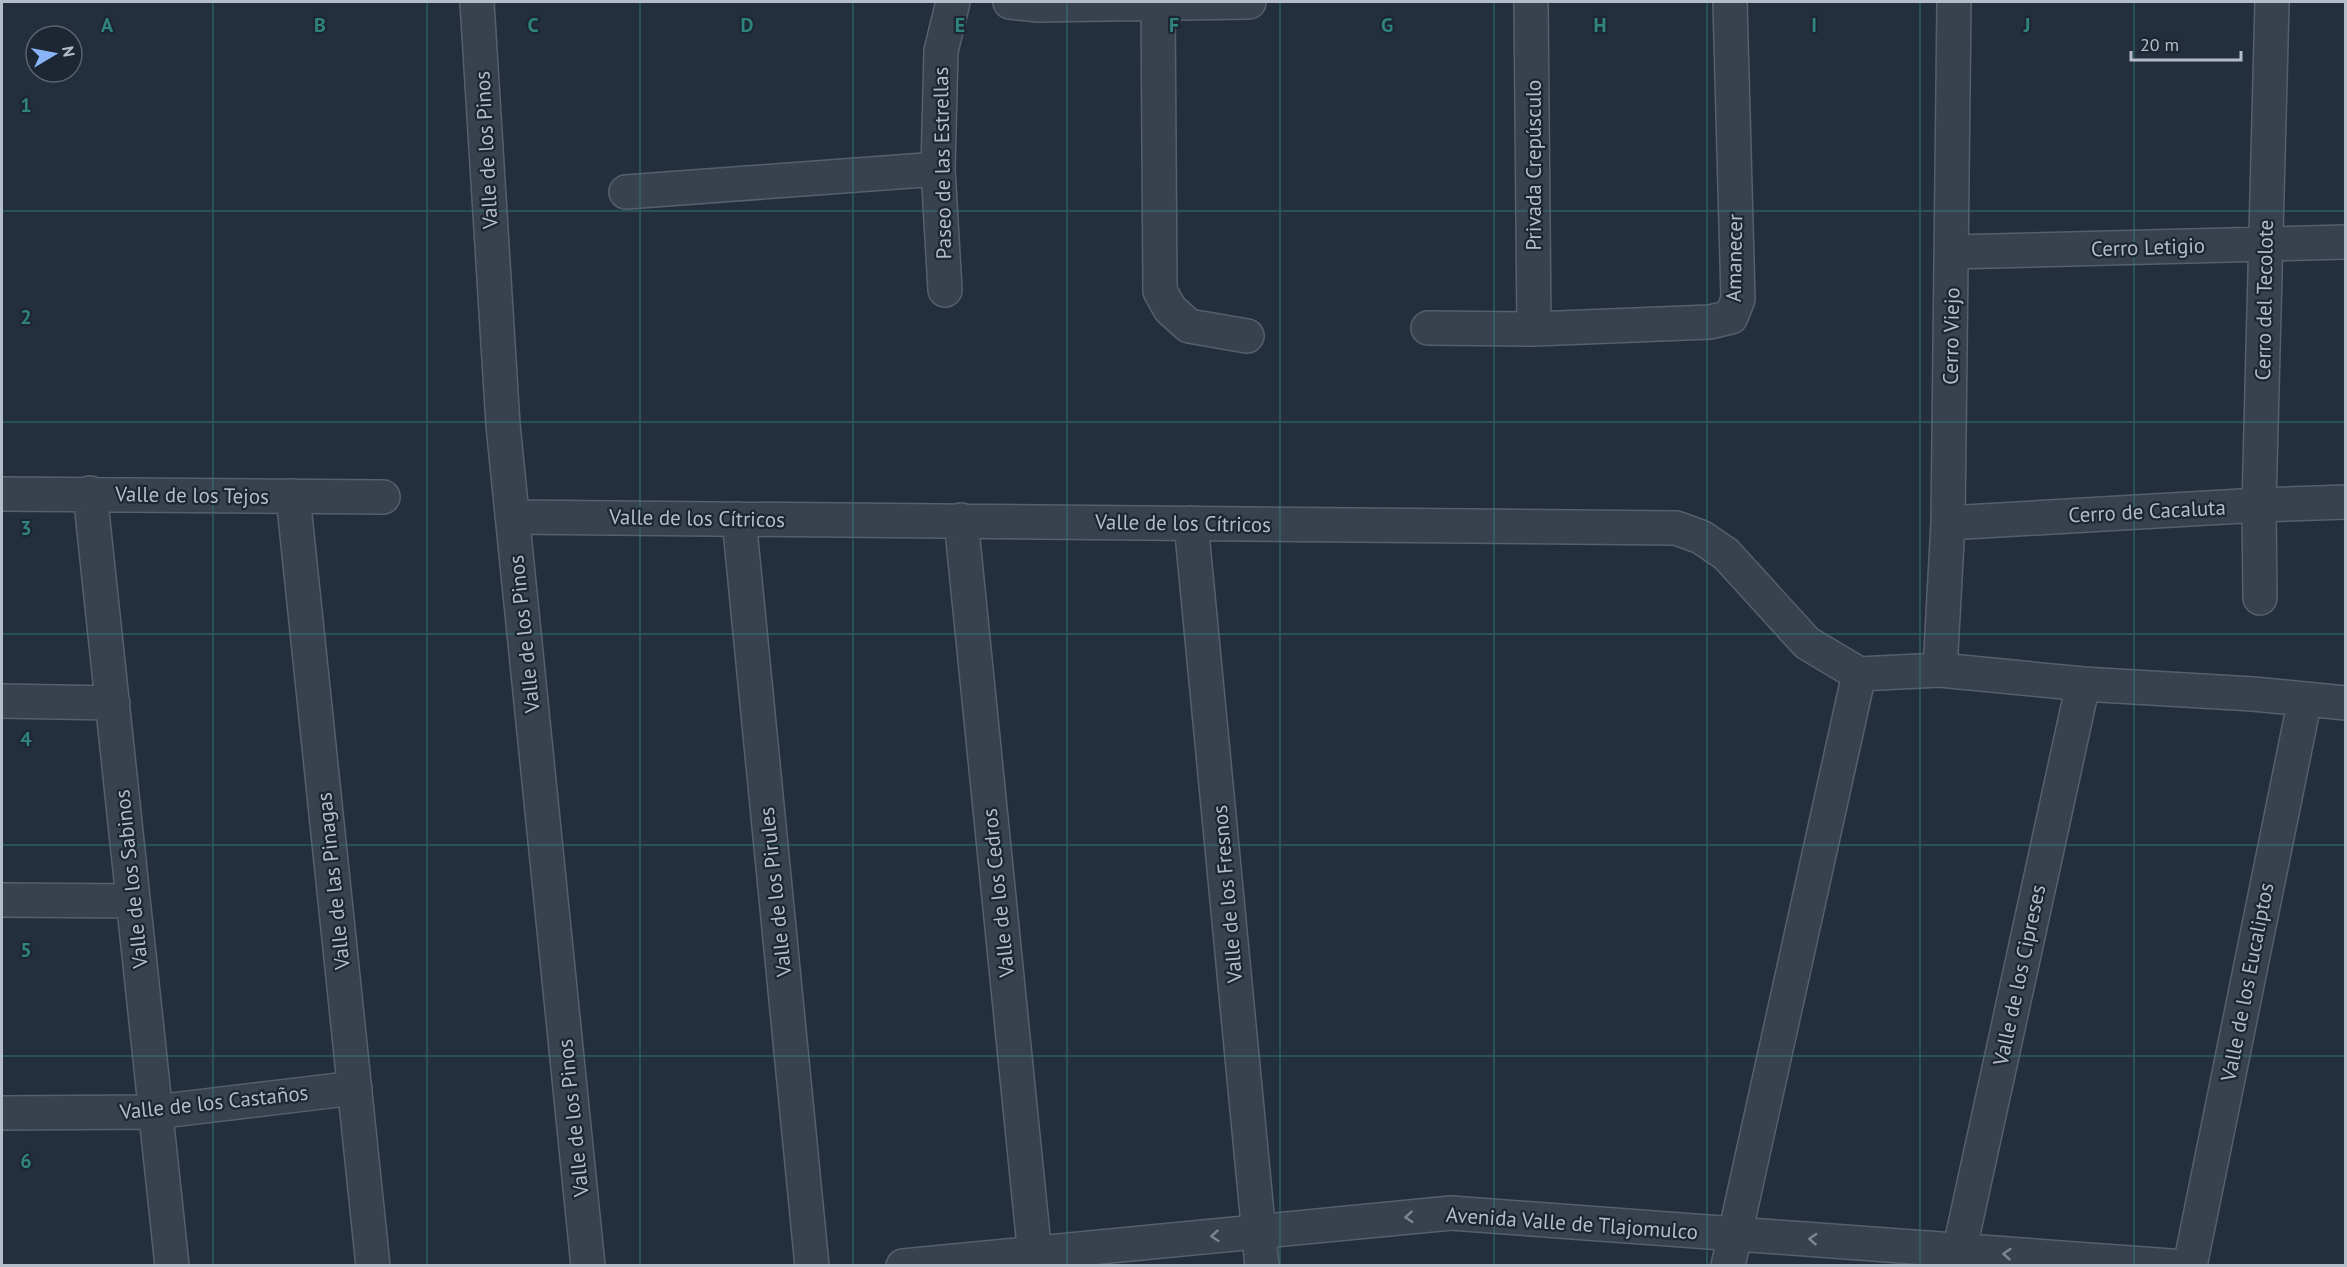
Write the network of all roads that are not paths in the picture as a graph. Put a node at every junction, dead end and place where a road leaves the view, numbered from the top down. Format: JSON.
{"nodes":[{"id":1,"x":477,"y":2,"type":"edge"},
{"id":2,"x":953,"y":2,"type":"edge"},
{"id":3,"x":1010,"y":2,"type":"edge"},
{"id":4,"x":1249,"y":2,"type":"edge"},
{"id":5,"x":1532,"y":2,"type":"edge"},
{"id":6,"x":1730,"y":2,"type":"edge"},
{"id":7,"x":1954,"y":2,"type":"edge"},
{"id":8,"x":2272,"y":2,"type":"edge"},
{"id":9,"x":1158,"y":4,"type":"junction"},
{"id":10,"x":938,"y":169,"type":"junction"},
{"id":11,"x":626,"y":192,"type":"dead end"},
{"id":12,"x":2346,"y":242,"type":"edge"},
{"id":13,"x":2265,"y":244,"type":"junction"},
{"id":14,"x":1952,"y":252,"type":"junction"},
{"id":15,"x":945,"y":290,"type":"dead end"},
{"id":16,"x":1428,"y":328,"type":"dead end"},
{"id":17,"x":1534,"y":329,"type":"junction"},
{"id":18,"x":1246,"y":336,"type":"dead end"},
{"id":19,"x":2,"y":494,"type":"edge"},
{"id":20,"x":90,"y":494,"type":"junction"},
{"id":21,"x":293,"y":496,"type":"junction"},
{"id":22,"x":383,"y":497,"type":"dead end"},
{"id":23,"x":2346,"y":502,"type":"edge"},
{"id":24,"x":2259,"y":505,"type":"junction"},
{"id":25,"x":512,"y":516,"type":"junction"},
{"id":26,"x":738,"y":519,"type":"junction"},
{"id":27,"x":961,"y":520,"type":"junction"},
{"id":28,"x":1191,"y":523,"type":"junction"},
{"id":29,"x":1948,"y":523,"type":"junction"},
{"id":30,"x":2260,"y":598,"type":"dead end"},
{"id":31,"x":1940,"y":670,"type":"junction"},
{"id":32,"x":1859,"y":674,"type":"junction"},
{"id":33,"x":2083,"y":684,"type":"junction"},
{"id":34,"x":2305,"y":699,"type":"junction"},
{"id":35,"x":2,"y":702,"type":"edge"},
{"id":36,"x":113,"y":703,"type":"junction"},
{"id":37,"x":2346,"y":703,"type":"edge"},
{"id":38,"x":2,"y":900,"type":"edge"},
{"id":39,"x":133,"y":900,"type":"junction"},
{"id":40,"x":355,"y":1088,"type":"junction"},
{"id":41,"x":155,"y":1112,"type":"junction"},
{"id":42,"x":2,"y":1113,"type":"edge"},
{"id":43,"x":1259,"y":1232,"type":"junction"},
{"id":44,"x":1735,"y":1233,"type":"junction"},
{"id":45,"x":1958,"y":1258,"type":"edge"},
{"id":46,"x":1035,"y":1259,"type":"edge"},
{"id":47,"x":172,"y":1266,"type":"edge"},
{"id":48,"x":373,"y":1266,"type":"edge"},
{"id":49,"x":588,"y":1266,"type":"edge"},
{"id":50,"x":812,"y":1266,"type":"edge"},
{"id":51,"x":903,"y":1266,"type":"edge"},
{"id":52,"x":1262,"y":1266,"type":"edge"},
{"id":53,"x":1728,"y":1266,"type":"edge"},
{"id":54,"x":2170,"y":1266,"type":"edge"},
{"id":55,"x":2190,"y":1266,"type":"edge"}],
"edges":[{"from":1,"to":25,"type":"street","name":"Valle de los Pinos"},
{"from":2,"to":10,"type":"street","name":"Paseo de las Estrellas"},
{"from":3,"to":9,"type":"street"},
{"from":4,"to":9,"type":"street"},
{"from":5,"to":17,"type":"street","name":"Privada Crepúsculo"},
{"from":6,"to":17,"type":"street","name":"Amanecer"},
{"from":7,"to":14,"type":"street","name":"Cerro Viejo"},
{"from":8,"to":13,"type":"street","name":"Cerro del Tecolote"},
{"from":9,"to":18,"type":"street"},
{"from":10,"to":11,"type":"street"},
{"from":10,"to":15,"type":"street","name":"Paseo de las Estrellas"},
{"from":12,"to":13,"type":"street","name":"Cerro Letigio"},
{"from":13,"to":14,"type":"street","name":"Cerro Letigio"},
{"from":13,"to":24,"type":"street","name":"Cerro del Tecolote"},
{"from":14,"to":29,"type":"street","name":"Cerro Viejo"},
{"from":16,"to":17,"type":"street","name":"Amanecer"},
{"from":19,"to":20,"type":"street","name":"Valle de los Tejos"},
{"from":20,"to":21,"type":"street","name":"Valle de los Tejos"},
{"from":20,"to":36,"type":"street","name":"Valle de los Sabinos"},
{"from":21,"to":22,"type":"street","name":"Valle de los Tejos"},
{"from":21,"to":40,"type":"street","name":"Valle de las Pinagas"},
{"from":23,"to":24,"type":"street","name":"Cerro de Cacaluta"},
{"from":24,"to":29,"type":"street","name":"Cerro de Cacaluta"},
{"from":24,"to":30,"type":"street","name":"Cerro del Tecolote"},
{"from":25,"to":26,"type":"street","name":"Valle de los Cítricos"},
{"from":25,"to":49,"type":"street","name":"Valle de los Pinos"},
{"from":26,"to":27,"type":"street","name":"Valle de los Cítricos"},
{"from":26,"to":50,"type":"street","name":"Valle de los Pirules"},
{"from":27,"to":28,"type":"street","name":"Valle de los Cítricos"},
{"from":27,"to":46,"type":"street","name":"Valle de los Cedros"},
{"from":28,"to":32,"type":"street","name":"Valle de los Cítricos"},
{"from":28,"to":43,"type":"street","name":"Valle de los Fresnos"},
{"from":29,"to":31,"type":"street","name":"Cerro Viejo"},
{"from":31,"to":32,"type":"street"},
{"from":31,"to":33,"type":"street"},
{"from":32,"to":44,"type":"street"},
{"from":33,"to":34,"type":"street"},
{"from":33,"to":45,"type":"street","name":"Valle de los Cipreses"},
{"from":34,"to":37,"type":"street"},
{"from":34,"to":55,"type":"street","name":"Valle de los Eucaliptos"},
{"from":35,"to":36,"type":"street"},
{"from":36,"to":39,"type":"street","name":"Valle de los Sabinos"},
{"from":38,"to":39,"type":"street"},
{"from":39,"to":41,"type":"street","name":"Valle de los Sabinos"},
{"from":40,"to":41,"type":"street","name":"Valle de los Castaños"},
{"from":40,"to":48,"type":"street","name":"Valle de las Pinagas"},
{"from":41,"to":42,"type":"street","name":"Valle de los Castaños"},
{"from":41,"to":47,"type":"street","name":"Valle de los Sabinos"},
{"from":44,"to":43,"type":"street","name":"Avenida Valle de Tlajomulco","one_way":true},
{"from":43,"to":46,"type":"street","name":"Avenida Valle de Tlajomulco","one_way":true},
{"from":43,"to":52,"type":"street","name":"Valle de los Fresnos"},
{"from":45,"to":44,"type":"street","name":"Avenida Valle de Tlajomulco","one_way":true},
{"from":44,"to":53,"type":"street"},
{"from":54,"to":45,"type":"street","name":"Avenida Valle de Tlajomulco","one_way":true},
{"from":46,"to":51,"type":"street","name":"Avenida Valle de Tlajomulco"}]}
